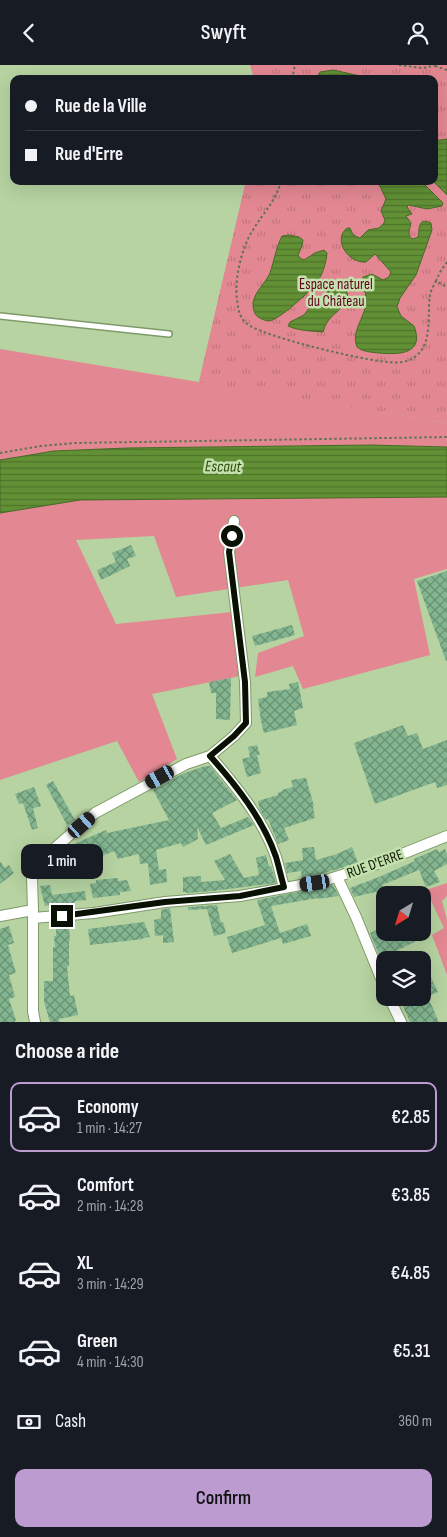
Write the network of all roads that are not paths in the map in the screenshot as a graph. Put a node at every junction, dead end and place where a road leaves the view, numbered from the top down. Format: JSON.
{"nodes":[{"id":1,"x":0,"y":316,"type":"edge"},
{"id":2,"x":169,"y":334,"type":"dead end"},
{"id":3,"x":234,"y":521,"type":"dead end"},
{"id":4,"x":210,"y":756,"type":"junction"},
{"id":5,"x":447,"y":836,"type":"edge"},
{"id":6,"x":337,"y":877,"type":"junction"},
{"id":7,"x":284,"y":887,"type":"junction"},
{"id":8,"x":33,"y":914,"type":"junction"},
{"id":9,"x":0,"y":916,"type":"edge"},
{"id":10,"x":376,"y":966,"type":"edge"},
{"id":11,"x":393,"y":1006,"type":"edge"},
{"id":12,"x":35,"y":1022,"type":"edge"},
{"id":13,"x":401,"y":1022,"type":"edge"}],
"edges":[{"from":1,"to":2,"type":"lane"},
{"from":3,"to":4,"type":"street"},
{"from":4,"to":7,"type":"street"},
{"from":4,"to":8,"type":"street"},
{"from":5,"to":6,"type":"street","name":"RUE D'ERRE"},
{"from":6,"to":7,"type":"street","name":"RUE D'ERRE"},
{"from":6,"to":10,"type":"street"},
{"from":7,"to":8,"type":"street","name":"RUE D'ERRE"},
{"from":8,"to":9,"type":"street","name":"RUE D'ERRE"},
{"from":8,"to":12,"type":"street"},
{"from":11,"to":13,"type":"street"}]}
